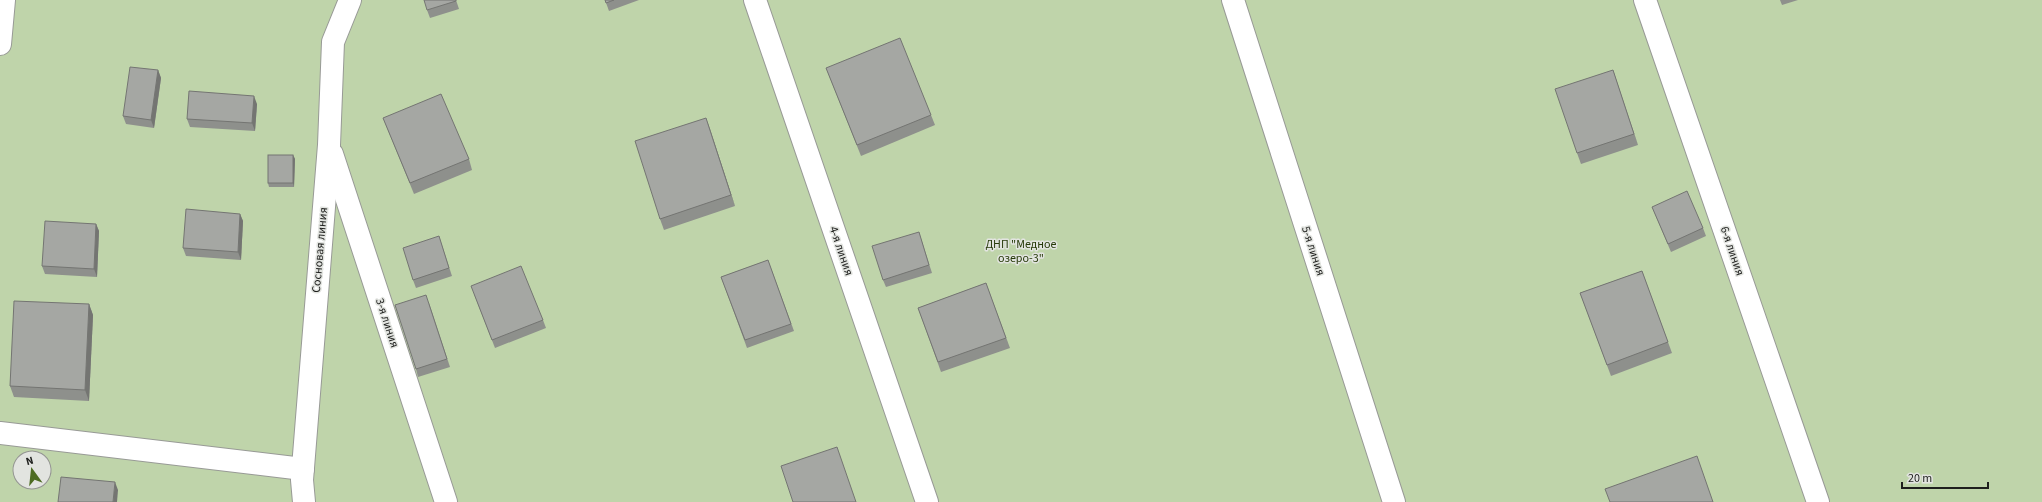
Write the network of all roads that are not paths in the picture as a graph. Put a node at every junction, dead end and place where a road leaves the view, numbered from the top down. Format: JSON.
{"nodes":[{"id":1,"x":4,"y":0,"type":"edge"},
{"id":2,"x":350,"y":0,"type":"edge"},
{"id":3,"x":755,"y":0,"type":"edge"},
{"id":4,"x":1233,"y":0,"type":"edge"},
{"id":5,"x":1645,"y":0,"type":"edge"},
{"id":6,"x":0,"y":44,"type":"edge"},
{"id":7,"x":329,"y":145,"type":"junction"},
{"id":8,"x":0,"y":433,"type":"edge"},
{"id":9,"x":303,"y":469,"type":"junction"},
{"id":10,"x":304,"y":502,"type":"edge"},
{"id":11,"x":446,"y":502,"type":"edge"},
{"id":12,"x":927,"y":502,"type":"edge"},
{"id":13,"x":1394,"y":502,"type":"edge"},
{"id":14,"x":1818,"y":502,"type":"edge"}],
"edges":[{"from":1,"to":6,"type":"street"},
{"from":2,"to":7,"type":"street","name":"Сосновая линия"},
{"from":3,"to":12,"type":"street","name":"4-я линия"},
{"from":4,"to":13,"type":"street","name":"5-я линия"},
{"from":5,"to":14,"type":"street","name":"6-я линия"},
{"from":7,"to":9,"type":"street","name":"Сосновая линия"},
{"from":7,"to":11,"type":"street","name":"3-я линия"},
{"from":8,"to":9,"type":"street"},
{"from":9,"to":10,"type":"street","name":"Сосновая линия"}]}
